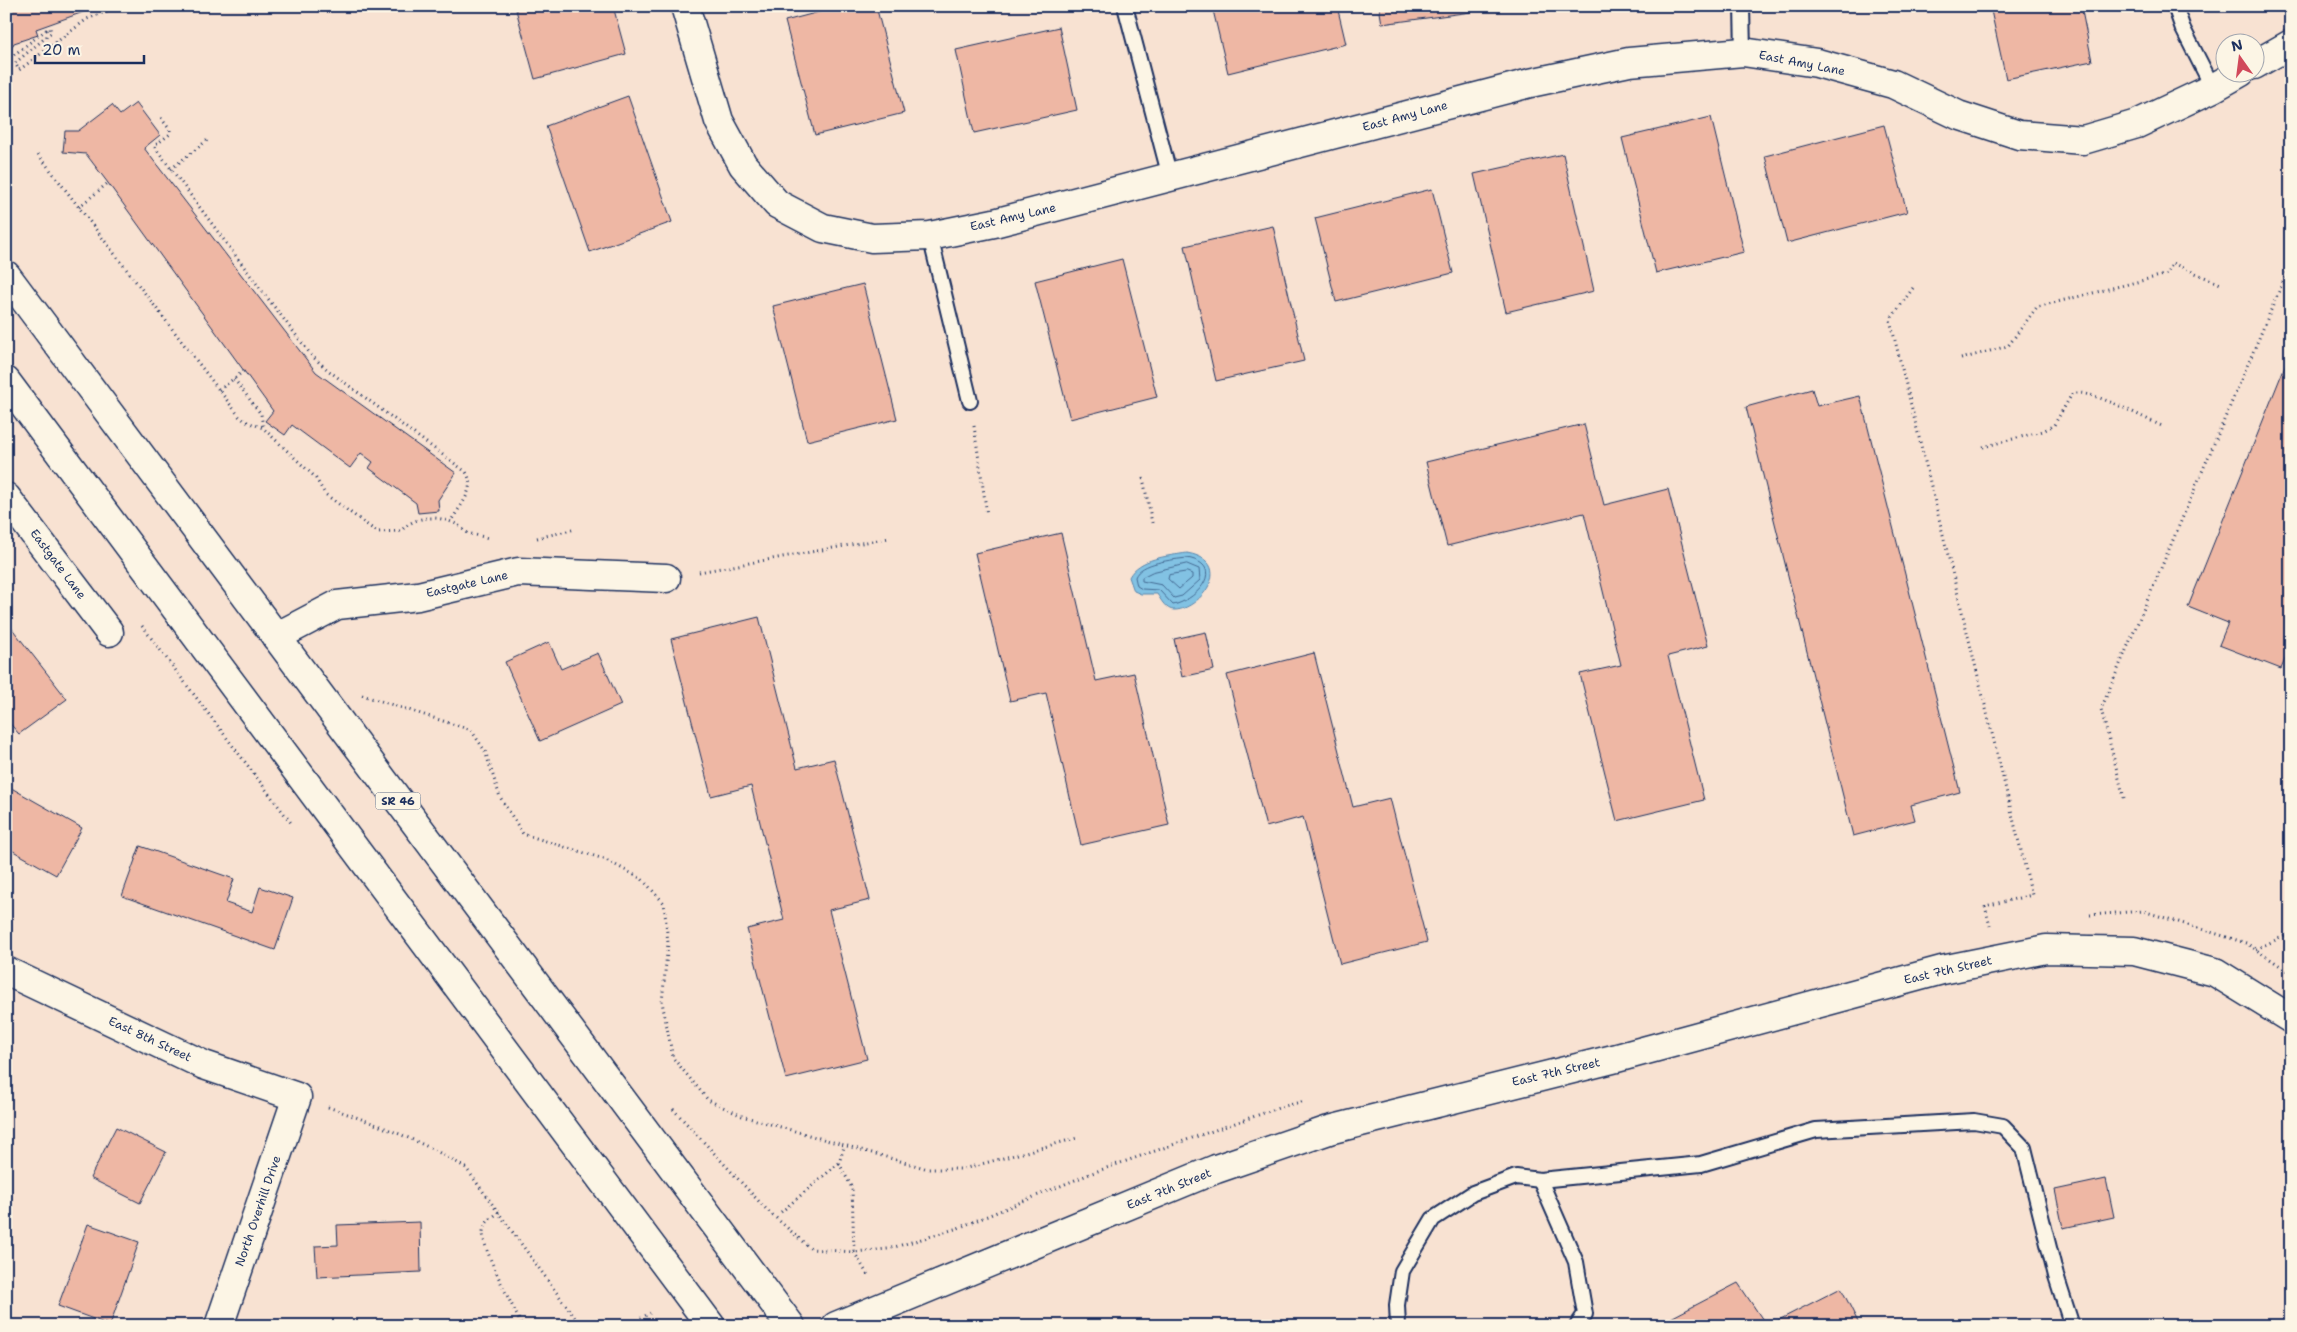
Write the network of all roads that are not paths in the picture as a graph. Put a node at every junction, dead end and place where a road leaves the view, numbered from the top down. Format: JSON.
{"nodes":[{"id":1,"x":685,"y":6,"type":"edge"},
{"id":2,"x":1125,"y":6,"type":"edge"},
{"id":3,"x":1742,"y":6,"type":"edge"},
{"id":4,"x":2175,"y":6,"type":"edge"},
{"id":5,"x":2291,"y":44,"type":"edge"},
{"id":6,"x":1743,"y":52,"type":"junction"},
{"id":7,"x":2264,"y":59,"type":"edge"},
{"id":8,"x":2223,"y":82,"type":"edge"},
{"id":9,"x":2213,"y":88,"type":"junction"},
{"id":10,"x":1170,"y":177,"type":"junction"},
{"id":11,"x":930,"y":236,"type":"junction"},
{"id":12,"x":6,"y":275,"type":"edge"},
{"id":13,"x":6,"y":381,"type":"edge"},
{"id":14,"x":970,"y":401,"type":"road end"},
{"id":15,"x":6,"y":497,"type":"edge"},
{"id":16,"x":666,"y":578,"type":"road end"},
{"id":17,"x":109,"y":632,"type":"dead end"},
{"id":18,"x":276,"y":637,"type":"junction"},
{"id":19,"x":6,"y":972,"type":"edge"},
{"id":20,"x":2291,"y":1019,"type":"edge"},
{"id":21,"x":297,"y":1097,"type":"joint"},
{"id":22,"x":1540,"y":1180,"type":"junction"},
{"id":23,"x":219,"y":1326,"type":"edge"},
{"id":24,"x":712,"y":1326,"type":"edge"},
{"id":25,"x":791,"y":1326,"type":"edge"},
{"id":26,"x":836,"y":1326,"type":"edge"},
{"id":27,"x":1398,"y":1326,"type":"edge"},
{"id":28,"x":1577,"y":1326,"type":"edge"},
{"id":29,"x":2072,"y":1326,"type":"edge"}],
"edges":[{"from":1,"to":11,"type":"main road","name":"East Amy Lane"},
{"from":2,"to":10,"type":"lane"},
{"from":3,"to":6,"type":"lane"},
{"from":4,"to":9,"type":"lane"},
{"from":5,"to":7,"type":"main road"},
{"from":6,"to":9,"type":"main road","name":"East Amy Lane"},
{"from":6,"to":10,"type":"main road","name":"East Amy Lane"},
{"from":8,"to":9,"type":"main road","name":"East Amy Lane"},
{"from":10,"to":11,"type":"main road","name":"East Amy Lane"},
{"from":11,"to":14,"type":"lane"},
{"from":12,"to":18,"type":"main road","number":"SR 46"},
{"from":13,"to":24,"type":"main road"},
{"from":15,"to":17,"type":"main road","name":"Eastgate Lane"},
{"from":16,"to":18,"type":"main road","name":"Eastgate Lane"},
{"from":18,"to":25,"type":"main road","number":"SR 46"},
{"from":19,"to":21,"type":"main road","name":"East 8th Street"},
{"from":20,"to":26,"type":"main road","name":"East 7th Street"},
{"from":21,"to":23,"type":"main road","name":"North Overhill Drive"},
{"from":22,"to":27,"type":"lane"},
{"from":22,"to":28,"type":"lane"},
{"from":22,"to":29,"type":"lane"}]}
